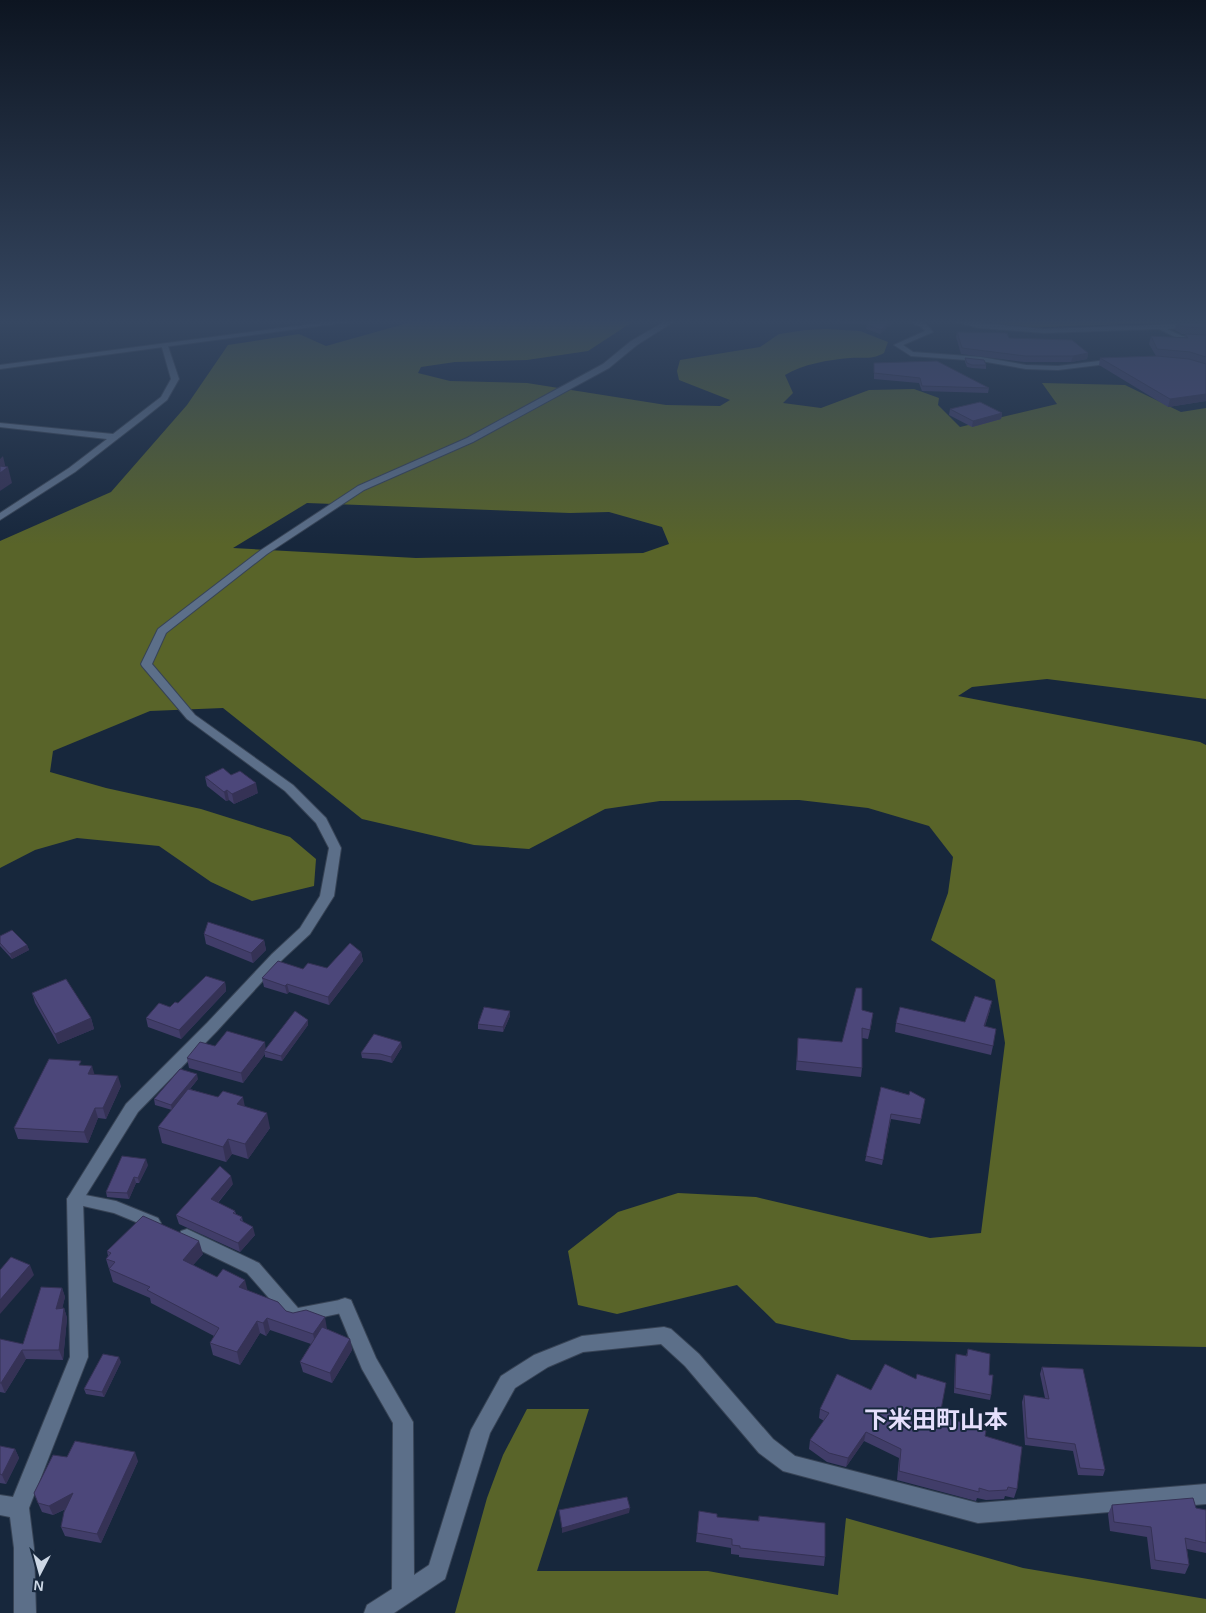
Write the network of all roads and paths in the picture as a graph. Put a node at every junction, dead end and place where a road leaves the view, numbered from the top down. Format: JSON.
{"nodes":[{"id":1,"x":166,"y":394,"type":"edge"},
{"id":2,"x":554,"y":394,"type":"edge"},
{"id":3,"x":0,"y":426,"type":"edge"},
{"id":4,"x":114,"y":437,"type":"junction"},
{"id":5,"x":0,"y":517,"type":"edge"},
{"id":6,"x":75,"y":1199,"type":"junction"},
{"id":7,"x":345,"y":1306,"type":"joint"},
{"id":8,"x":1206,"y":1494,"type":"edge"},
{"id":9,"x":10,"y":1506,"type":"edge"},
{"id":10,"x":403,"y":1594,"type":"junction"},
{"id":11,"x":25,"y":1613,"type":"edge"},
{"id":12,"x":375,"y":1613,"type":"edge"}],
"edges":[{"from":1,"to":4,"type":"street"},
{"from":2,"to":6,"type":"street"},
{"from":3,"to":4,"type":"street"},
{"from":4,"to":5,"type":"street"},
{"from":6,"to":7,"type":"lane"},
{"from":6,"to":9,"type":"street"},
{"from":7,"to":10,"type":"street"},
{"from":8,"to":10,"type":"street"},
{"from":9,"to":11,"type":"street"},
{"from":10,"to":12,"type":"street"}]}
